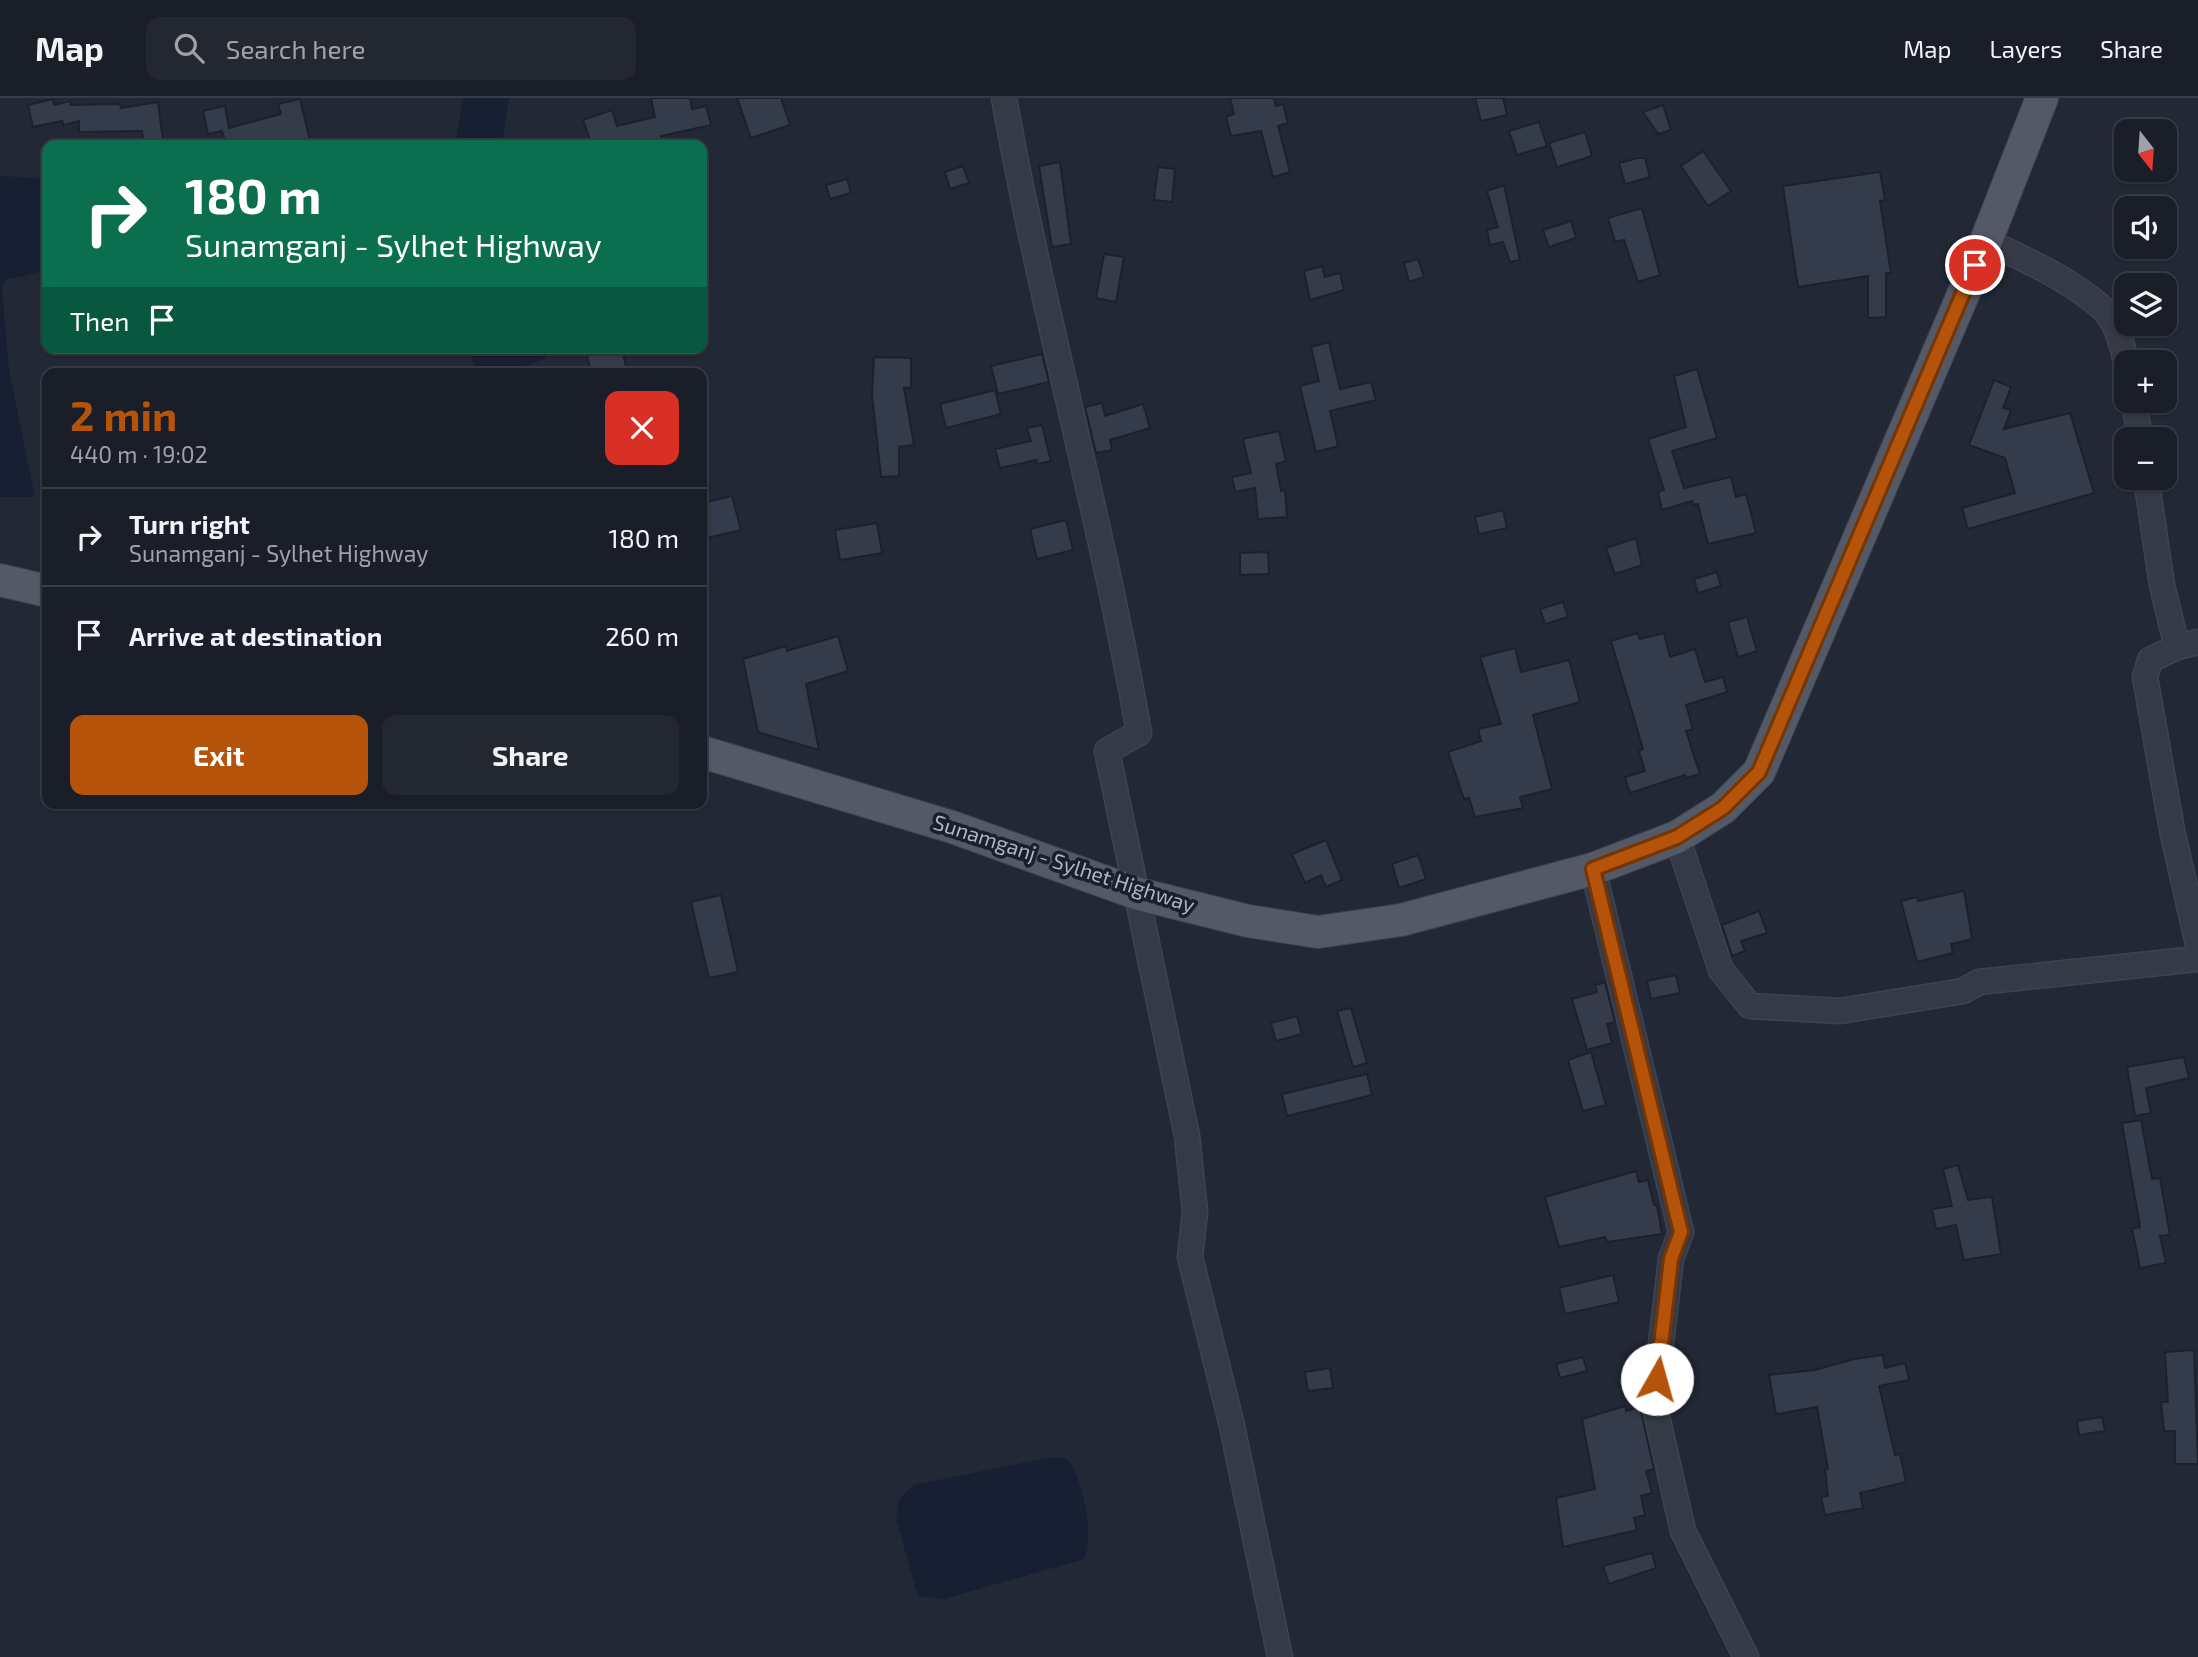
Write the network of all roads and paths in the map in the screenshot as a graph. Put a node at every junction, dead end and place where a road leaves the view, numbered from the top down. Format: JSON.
{"nodes":[{"id":1,"x":1004,"y":98,"type":"edge"},
{"id":2,"x":2042,"y":98,"type":"edge"},
{"id":3,"x":1986,"y":241,"type":"junction"},
{"id":4,"x":2122,"y":350,"type":"edge"},
{"id":5,"x":2148,"y":490,"type":"edge"},
{"id":6,"x":0,"y":580,"type":"edge"},
{"id":7,"x":42,"y":590,"type":"edge"},
{"id":8,"x":2187,"y":644,"type":"edge"},
{"id":9,"x":707,"y":754,"type":"edge"},
{"id":10,"x":1677,"y":837,"type":"junction"},
{"id":11,"x":1593,"y":869,"type":"junction"},
{"id":12,"x":1139,"y":894,"type":"junction"},
{"id":13,"x":2198,"y":944,"type":"edge"},
{"id":14,"x":2198,"y":959,"type":"edge"},
{"id":15,"x":1280,"y":1657,"type":"edge"},
{"id":16,"x":1746,"y":1657,"type":"edge"}],
"edges":[{"from":1,"to":12,"type":"street"},
{"from":2,"to":3,"type":"main road","name":"Sunamganj - Sylhet Highway"},
{"from":3,"to":4,"type":"street"},
{"from":3,"to":10,"type":"main road","name":"Sunamganj - Sylhet Highway"},
{"from":5,"to":8,"type":"street"},
{"from":6,"to":7,"type":"main road"},
{"from":8,"to":13,"type":"street"},
{"from":9,"to":12,"type":"main road","name":"Sunamganj - Sylhet Highway"},
{"from":10,"to":11,"type":"main road","name":"Sunamganj - Sylhet Highway"},
{"from":10,"to":14,"type":"street"},
{"from":11,"to":12,"type":"main road","name":"Sunamganj - Sylhet Highway"},
{"from":11,"to":16,"type":"street"},
{"from":12,"to":15,"type":"street"}]}
